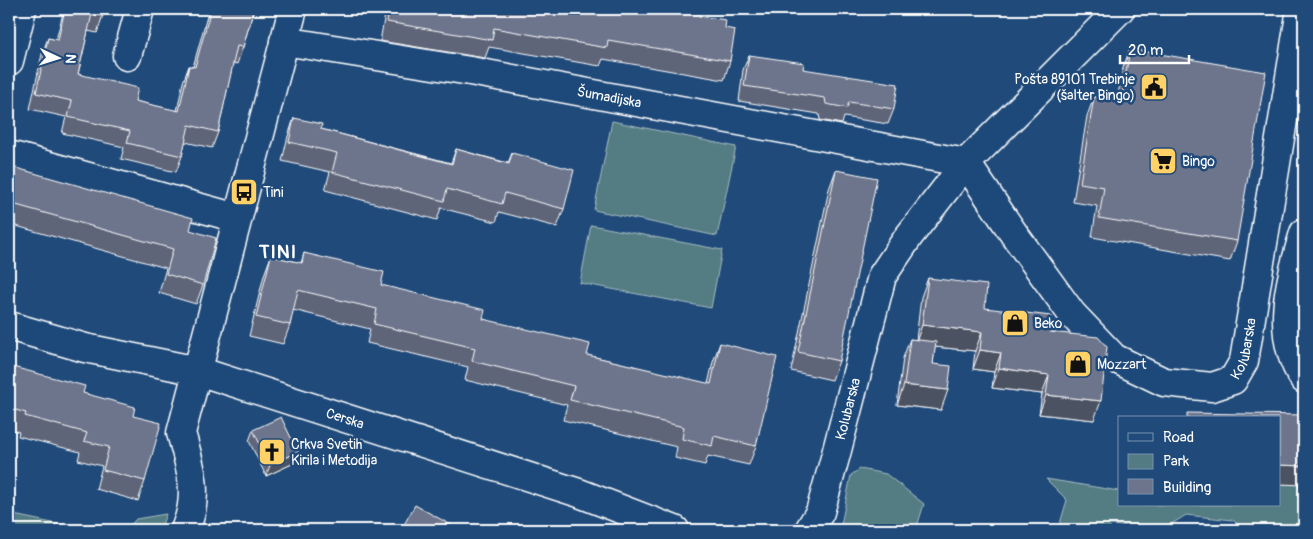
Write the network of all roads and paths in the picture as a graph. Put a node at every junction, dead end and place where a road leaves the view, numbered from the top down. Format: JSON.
{"nodes":[{"id":1,"x":22,"y":9,"type":"edge"},
{"id":2,"x":140,"y":9,"type":"edge"},
{"id":3,"x":293,"y":9,"type":"edge"},
{"id":4,"x":1120,"y":9,"type":"edge"},
{"id":5,"x":1300,"y":9,"type":"edge"},
{"id":6,"x":284,"y":41,"type":"junction"},
{"id":7,"x":127,"y":56,"type":"dead end"},
{"id":8,"x":9,"y":61,"type":"edge"},
{"id":9,"x":9,"y":155,"type":"edge"},
{"id":10,"x":966,"y":163,"type":"junction"},
{"id":11,"x":237,"y":218,"type":"junction"},
{"id":12,"x":1304,"y":233,"type":"edge"},
{"id":13,"x":1255,"y":294,"type":"junction"},
{"id":14,"x":1289,"y":299,"type":"junction"},
{"id":15,"x":9,"y":326,"type":"edge"},
{"id":16,"x":198,"y":371,"type":"junction"},
{"id":17,"x":1304,"y":378,"type":"edge"},
{"id":18,"x":185,"y":530,"type":"edge"},
{"id":19,"x":675,"y":530,"type":"edge"},
{"id":20,"x":810,"y":530,"type":"edge"}],
"edges":[{"from":1,"to":8,"type":"street"},
{"from":2,"to":7,"type":"street"},
{"from":3,"to":6,"type":"street"},
{"from":4,"to":10,"type":"street","name":"Kolubarska"},
{"from":5,"to":13,"type":"street","name":"Kolubarska"},
{"from":6,"to":10,"type":"street","name":"Šumadijska"},
{"from":6,"to":11,"type":"street"},
{"from":9,"to":11,"type":"street"},
{"from":10,"to":13,"type":"street","name":"Kolubarska"},
{"from":10,"to":20,"type":"street","name":"Kolubarska"},
{"from":11,"to":16,"type":"street"},
{"from":12,"to":14,"type":"street"},
{"from":13,"to":14,"type":"street"},
{"from":14,"to":17,"type":"street"},
{"from":15,"to":16,"type":"street","name":"Cerska"},
{"from":16,"to":18,"type":"street"},
{"from":16,"to":19,"type":"street","name":"Cerska"}]}
